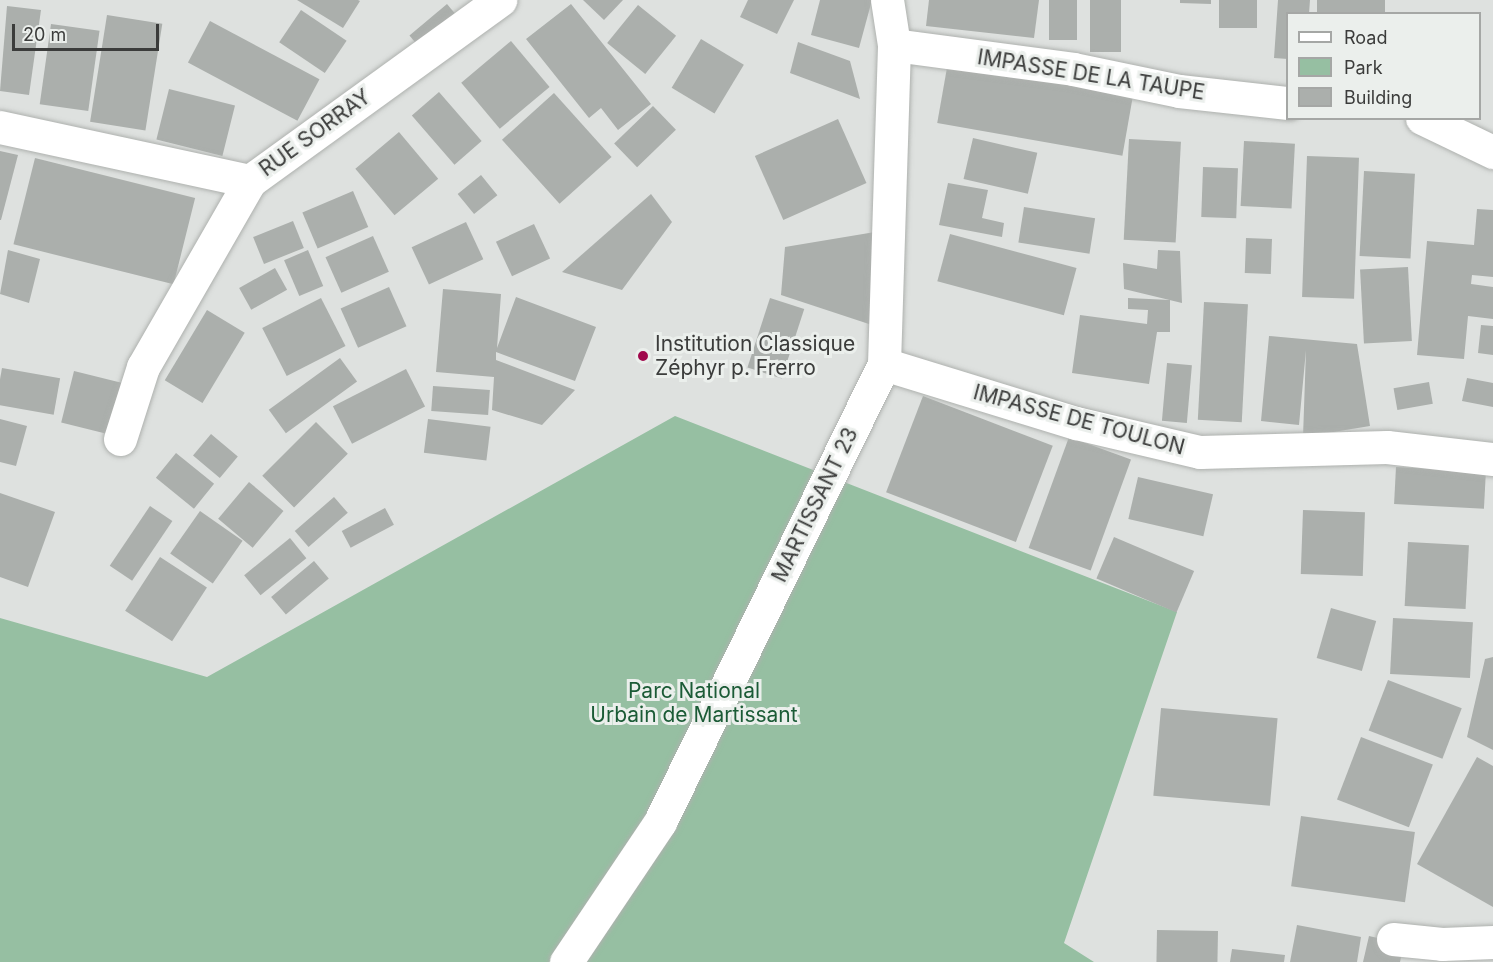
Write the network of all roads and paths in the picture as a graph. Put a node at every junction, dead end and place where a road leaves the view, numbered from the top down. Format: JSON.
{"nodes":[{"id":1,"x":500,"y":0,"type":"edge"},
{"id":2,"x":887,"y":0,"type":"edge"},
{"id":3,"x":894,"y":45,"type":"junction"},
{"id":4,"x":1286,"y":103,"type":"edge"},
{"id":5,"x":1426,"y":120,"type":"edge"},
{"id":6,"x":0,"y":126,"type":"edge"},
{"id":7,"x":1493,"y":152,"type":"edge"},
{"id":8,"x":250,"y":181,"type":"junction"},
{"id":9,"x":884,"y":364,"type":"junction"},
{"id":10,"x":120,"y":439,"type":"dead end"},
{"id":11,"x":1493,"y":459,"type":"edge"},
{"id":12,"x":1392,"y":939,"type":"dead end"},
{"id":13,"x":1493,"y":942,"type":"edge"},
{"id":14,"x":566,"y":962,"type":"edge"}],
"edges":[{"from":1,"to":8,"type":"street","name":"RUE SORRAY"},
{"from":2,"to":3,"type":"street","name":"MARTISSANT 23"},
{"from":3,"to":4,"type":"street","name":"IMPASSE DE LA TAUPE"},
{"from":3,"to":9,"type":"street","name":"MARTISSANT 23"},
{"from":5,"to":7,"type":"street"},
{"from":6,"to":8,"type":"street","name":"RUE SORRAY"},
{"from":8,"to":10,"type":"street"},
{"from":9,"to":11,"type":"street","name":"IMPASSE DE TOULON"},
{"from":9,"to":14,"type":"street","name":"MARTISSANT 23"},
{"from":12,"to":13,"type":"street"}]}
